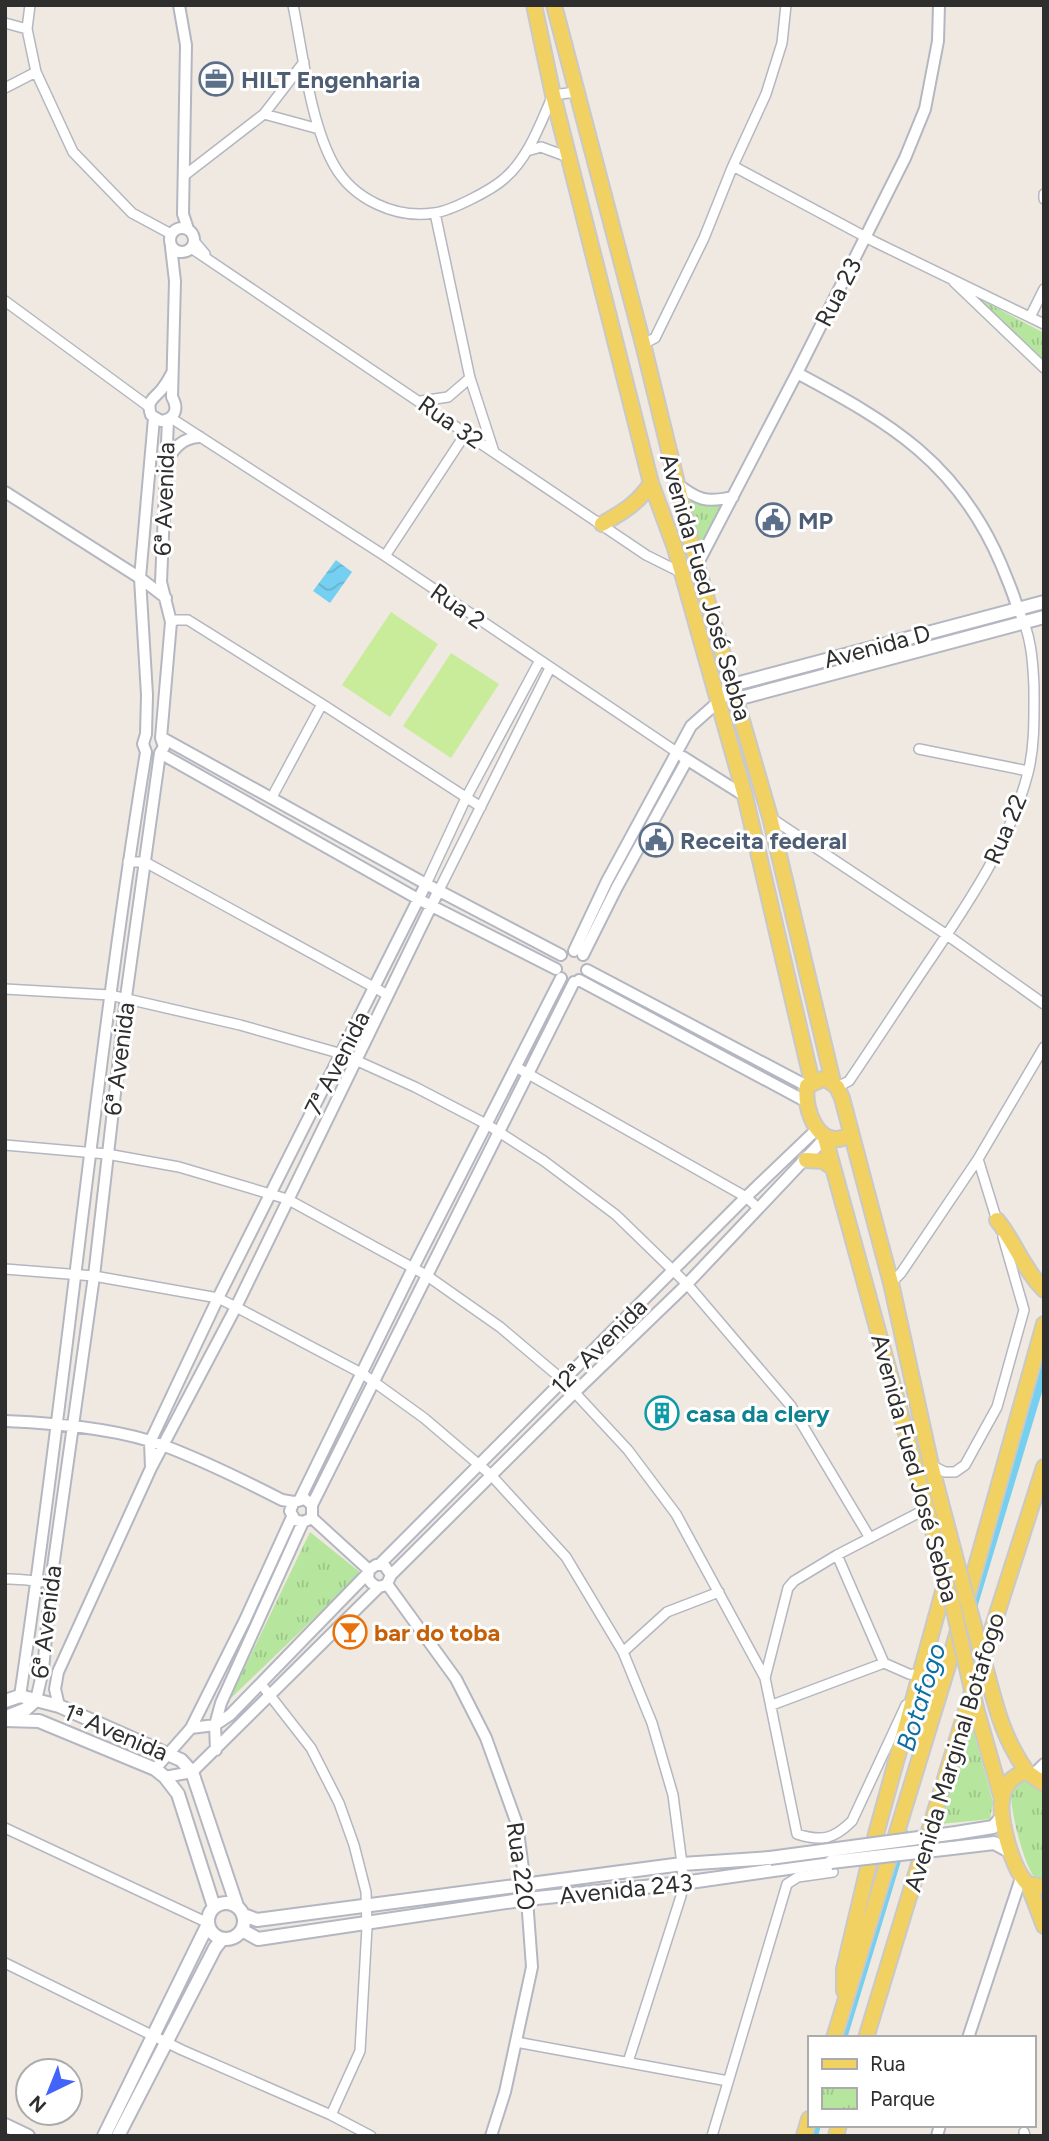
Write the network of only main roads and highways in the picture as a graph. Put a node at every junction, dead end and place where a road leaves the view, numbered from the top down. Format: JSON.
{"nodes":[{"id":1,"x":534,"y":5,"type":"edge"},
{"id":2,"x":554,"y":5,"type":"edge"},
{"id":3,"x":651,"y":484,"type":"junction"},
{"id":4,"x":602,"y":524,"type":"road end"},
{"id":5,"x":693,"y":545,"type":"junction"},
{"id":6,"x":675,"y":548,"type":"junction"},
{"id":7,"x":697,"y":565,"type":"junction"},
{"id":8,"x":680,"y":572,"type":"junction"},
{"id":9,"x":1044,"y":602,"type":"edge"},
{"id":10,"x":1044,"y":617,"type":"edge"},
{"id":11,"x":734,"y":692,"type":"junction"},
{"id":12,"x":718,"y":702,"type":"junction"},
{"id":13,"x":809,"y":1084,"type":"junction"},
{"id":14,"x":835,"y":1085,"type":"junction"},
{"id":15,"x":850,"y":1132,"type":"junction"},
{"id":16,"x":821,"y":1133,"type":"junction"},
{"id":17,"x":806,"y":1160,"type":"road end"},
{"id":18,"x":833,"y":1168,"type":"junction"},
{"id":19,"x":997,"y":1220,"type":"road end"},
{"id":20,"x":1044,"y":1290,"type":"edge"},
{"id":21,"x":1044,"y":1324,"type":"edge"},
{"id":22,"x":1044,"y":1467,"type":"edge"},
{"id":23,"x":926,"y":1509,"type":"junction"},
{"id":24,"x":955,"y":1556,"type":"junction"},
{"id":25,"x":946,"y":1581,"type":"junction"},
{"id":26,"x":36,"y":1700,"type":"junction"},
{"id":27,"x":5,"y":1701,"type":"edge"},
{"id":28,"x":5,"y":1718,"type":"edge"},
{"id":29,"x":1037,"y":1774,"type":"edge"},
{"id":30,"x":1002,"y":1799,"type":"junction"},
{"id":31,"x":1003,"y":1815,"type":"junction"},
{"id":32,"x":1011,"y":1852,"type":"junction"},
{"id":33,"x":1024,"y":1881,"type":"junction"},
{"id":34,"x":1044,"y":1887,"type":"edge"},
{"id":35,"x":214,"y":1907,"type":"junction"},
{"id":36,"x":240,"y":1910,"type":"junction"},
{"id":37,"x":208,"y":1923,"type":"junction"},
{"id":38,"x":1044,"y":1926,"type":"edge"},
{"id":39,"x":242,"y":1930,"type":"junction"},
{"id":40,"x":222,"y":1939,"type":"junction"},
{"id":41,"x":844,"y":2006,"type":"junction"},
{"id":42,"x":835,"y":2036,"type":"edge"},
{"id":43,"x":867,"y":2036,"type":"edge"},
{"id":44,"x":5,"y":2125,"type":"edge"},
{"id":45,"x":28,"y":2136,"type":"edge"},
{"id":46,"x":104,"y":2136,"type":"edge"},
{"id":47,"x":118,"y":2136,"type":"edge"}],
"edges":[{"from":1,"to":3,"type":"main road","name":"Avenida Fued José Sebba"},
{"from":2,"to":5,"type":"main road","name":"Avenida Fued José Sebba"},
{"from":3,"to":4,"type":"main road"},
{"from":3,"to":6,"type":"main road","name":"Avenida Fued José Sebba"},
{"from":5,"to":6,"type":"main road"},
{"from":5,"to":7,"type":"main road","name":"Avenida Fued José Sebba"},
{"from":6,"to":8,"type":"main road","name":"Avenida Fued José Sebba"},
{"from":7,"to":8,"type":"main road"},
{"from":7,"to":11,"type":"main road","name":"Avenida Fued José Sebba"},
{"from":8,"to":12,"type":"main road","name":"Avenida Fued José Sebba"},
{"from":9,"to":11,"type":"main road","name":"Avenida D"},
{"from":10,"to":11,"type":"main road","name":"Avenida D"},
{"from":11,"to":12,"type":"main road"},
{"from":11,"to":14,"type":"main road","name":"Avenida Fued José Sebba"},
{"from":12,"to":13,"type":"main road","name":"Avenida Fued José Sebba"},
{"from":13,"to":14,"type":"main road"},
{"from":13,"to":16,"type":"main road","name":"Avenida Fued José Sebba"},
{"from":14,"to":15,"type":"main road","name":"Avenida Fued José Sebba"},
{"from":15,"to":16,"type":"main road"},
{"from":15,"to":24,"type":"main road","name":"Avenida Fued José Sebba"},
{"from":16,"to":18,"type":"main road","name":"Avenida Fued José Sebba"},
{"from":17,"to":18,"type":"main road"},
{"from":18,"to":23,"type":"main road","name":"Avenida Fued José Sebba"},
{"from":19,"to":20,"type":"main road"},
{"from":21,"to":41,"type":"main road","name":"Avenida Marginal Botafogo"},
{"from":22,"to":43,"type":"main road","name":"Avenida Marginal Botafogo"},
{"from":23,"to":24,"type":"main road"},
{"from":23,"to":25,"type":"main road","name":"Avenida Fued José Sebba"},
{"from":24,"to":29,"type":"main road","name":"Avenida Fued José Sebba","bridge":true},
{"from":25,"to":30,"type":"main road","name":"Avenida Fued José Sebba","bridge":true},
{"from":25,"to":41,"type":"main road"},
{"from":26,"to":27,"type":"main road","name":"1ª Avenida"},
{"from":26,"to":28,"type":"main road"},
{"from":26,"to":36,"type":"main road","name":"1ª Avenida"},
{"from":28,"to":35,"type":"main road","name":"1ª Avenida"},
{"from":29,"to":30,"type":"main road"},
{"from":30,"to":31,"type":"main road","name":"Avenida Fued José Sebba"},
{"from":31,"to":32,"type":"main road","name":"Avenida Fued José Sebba"},
{"from":31,"to":36,"type":"main road","name":"Avenida 243","bridge":true},
{"from":32,"to":33,"type":"main road","name":"Avenida Fued José Sebba"},
{"from":32,"to":39,"type":"main road","name":"Avenida 243","bridge":true},
{"from":33,"to":34,"type":"main road"},
{"from":33,"to":38,"type":"main road","name":"Avenida Fued José Sebba"},
{"from":35,"to":36,"type":"main road"},
{"from":35,"to":37,"type":"main road"},
{"from":36,"to":39,"type":"main road"},
{"from":37,"to":40,"type":"main road"},
{"from":37,"to":46,"type":"main road"},
{"from":39,"to":40,"type":"main road"},
{"from":40,"to":47,"type":"main road"},
{"from":41,"to":42,"type":"main road","name":"Avenida Marginal Botafogo"},
{"from":44,"to":45,"type":"main road"}]}
